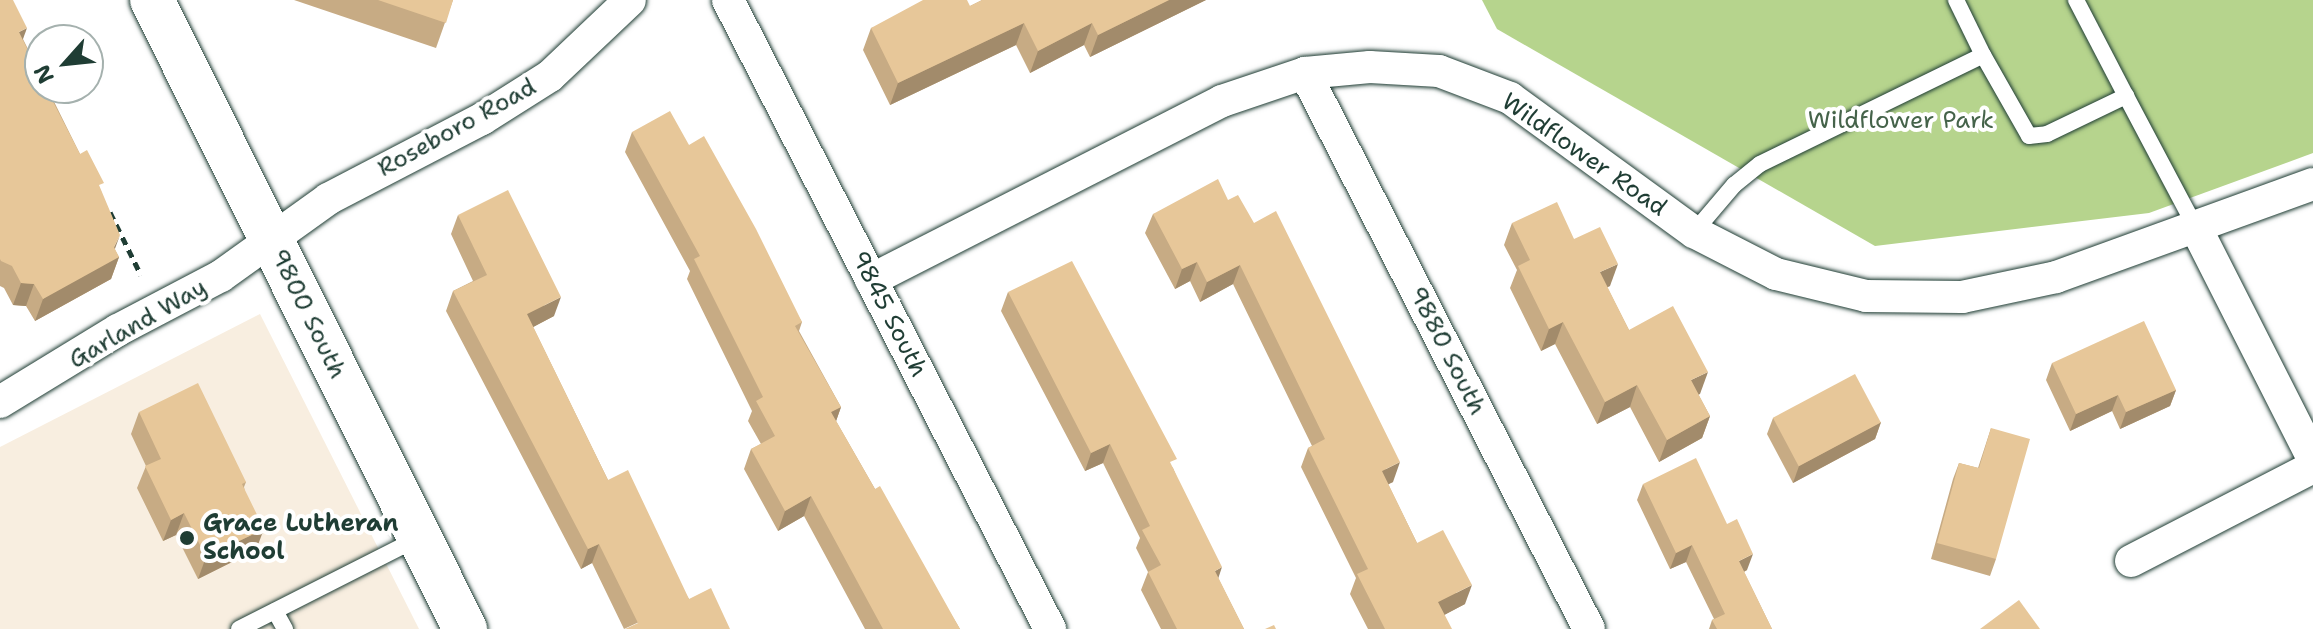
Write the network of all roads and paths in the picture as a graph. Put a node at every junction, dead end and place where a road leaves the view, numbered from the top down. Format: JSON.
{"nodes":[{"id":1,"x":152,"y":0,"type":"edge"},
{"id":2,"x":630,"y":0,"type":"edge"},
{"id":3,"x":728,"y":0,"type":"edge"},
{"id":4,"x":1956,"y":0,"type":"edge"},
{"id":5,"x":2076,"y":0,"type":"edge"},
{"id":6,"x":1983,"y":55,"type":"junction"},
{"id":7,"x":1305,"y":73,"type":"junction"},
{"id":8,"x":2126,"y":96,"type":"junction"},
{"id":9,"x":2313,"y":184,"type":"edge"},
{"id":10,"x":103,"y":198,"type":"edge"},
{"id":11,"x":2196,"y":228,"type":"junction"},
{"id":12,"x":1694,"y":232,"type":"junction"},
{"id":13,"x":271,"y":240,"type":"junction"},
{"id":14,"x":141,"y":275,"type":"dead end"},
{"id":15,"x":871,"y":280,"type":"junction"},
{"id":16,"x":0,"y":402,"type":"edge"},
{"id":17,"x":2313,"y":459,"type":"edge"},
{"id":18,"x":2313,"y":467,"type":"edge"},
{"id":19,"x":420,"y":538,"type":"junction"},
{"id":20,"x":2131,"y":561,"type":"dead end"},
{"id":21,"x":275,"y":611,"type":"junction"},
{"id":22,"x":239,"y":629,"type":"edge"},
{"id":23,"x":285,"y":629,"type":"edge"},
{"id":24,"x":465,"y":629,"type":"edge"},
{"id":25,"x":1050,"y":629,"type":"edge"},
{"id":26,"x":1589,"y":629,"type":"edge"}],
"edges":[{"from":1,"to":13,"type":"street","name":"9800 South"},
{"from":2,"to":13,"type":"street","name":"Roseboro Road"},
{"from":3,"to":15,"type":"street","name":"9845 South"},
{"from":4,"to":6,"type":"lane"},
{"from":5,"to":8,"type":"lane"},
{"from":6,"to":8,"type":"lane"},
{"from":6,"to":12,"type":"lane"},
{"from":7,"to":12,"type":"street","name":"Wildflower Road"},
{"from":7,"to":15,"type":"street","name":"Wildflower Road"},
{"from":7,"to":26,"type":"street","name":"9880 South"},
{"from":8,"to":11,"type":"lane"},
{"from":9,"to":11,"type":"street","name":"Wildflower Road"},
{"from":10,"to":14,"type":"path"},
{"from":11,"to":12,"type":"street","name":"Wildflower Road"},
{"from":11,"to":17,"type":"street"},
{"from":13,"to":16,"type":"street","name":"Garland Way"},
{"from":13,"to":19,"type":"street","name":"9800 South"},
{"from":15,"to":25,"type":"street","name":"9845 South"},
{"from":18,"to":20,"type":"street"},
{"from":19,"to":21,"type":"lane"},
{"from":19,"to":24,"type":"street","name":"9800 South"},
{"from":21,"to":22,"type":"lane"},
{"from":21,"to":23,"type":"lane"}]}
